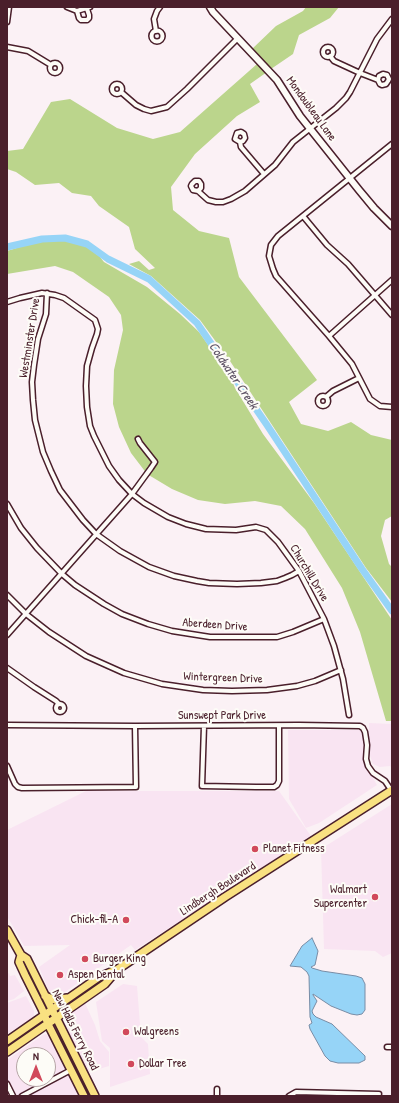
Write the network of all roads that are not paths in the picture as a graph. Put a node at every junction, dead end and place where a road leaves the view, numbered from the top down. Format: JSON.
{"nodes":[{"id":1,"x":9,"y":7,"type":"edge"},
{"id":2,"x":67,"y":7,"type":"edge"},
{"id":3,"x":160,"y":7,"type":"edge"},
{"id":4,"x":210,"y":7,"type":"edge"},
{"id":5,"x":88,"y":8,"type":"edge"},
{"id":6,"x":76,"y":11,"type":"junction"},
{"id":7,"x":392,"y":20,"type":"edge"},
{"id":8,"x":7,"y":22,"type":"edge"},
{"id":9,"x":156,"y":31,"type":"dead end"},
{"id":10,"x":238,"y":38,"type":"junction"},
{"id":11,"x":7,"y":47,"type":"edge"},
{"id":12,"x":330,"y":56,"type":"dead end"},
{"id":13,"x":51,"y":65,"type":"dead end"},
{"id":14,"x":360,"y":73,"type":"junction"},
{"id":15,"x":378,"y":80,"type":"dead end"},
{"id":16,"x":121,"y":92,"type":"dead end"},
{"id":17,"x":310,"y":128,"type":"junction"},
{"id":18,"x":240,"y":142,"type":"dead end"},
{"id":19,"x":392,"y":144,"type":"edge"},
{"id":20,"x":264,"y":174,"type":"junction"},
{"id":21,"x":350,"y":178,"type":"junction"},
{"id":22,"x":198,"y":191,"type":"dead end"},
{"id":23,"x":303,"y":216,"type":"junction"},
{"id":24,"x":392,"y":226,"type":"edge"},
{"id":25,"x":392,"y":280,"type":"edge"},
{"id":26,"x":47,"y":293,"type":"junction"},
{"id":27,"x":375,"y":294,"type":"junction"},
{"id":28,"x":7,"y":302,"type":"edge"},
{"id":29,"x":392,"y":315,"type":"edge"},
{"id":30,"x":329,"y":336,"type":"junction"},
{"id":31,"x":359,"y":378,"type":"junction"},
{"id":32,"x":326,"y":397,"type":"dead end"},
{"id":33,"x":392,"y":407,"type":"edge"},
{"id":34,"x":138,"y":439,"type":"dead end"},
{"id":35,"x":132,"y":494,"type":"junction"},
{"id":36,"x":7,"y":504,"type":"edge"},
{"id":37,"x":96,"y":534,"type":"junction"},
{"id":38,"x":299,"y":571,"type":"junction"},
{"id":39,"x":62,"y":574,"type":"junction"},
{"id":40,"x":7,"y":595,"type":"edge"},
{"id":41,"x":26,"y":614,"type":"junction"},
{"id":42,"x":324,"y":619,"type":"junction"},
{"id":43,"x":7,"y":635,"type":"edge"},
{"id":44,"x":7,"y":668,"type":"edge"},
{"id":45,"x":341,"y":670,"type":"junction"},
{"id":46,"x":59,"y":704,"type":"dead end"},
{"id":47,"x":349,"y":715,"type":"dead end"},
{"id":48,"x":7,"y":725,"type":"edge"},
{"id":49,"x":135,"y":726,"type":"junction"},
{"id":50,"x":204,"y":726,"type":"junction"},
{"id":51,"x":279,"y":726,"type":"junction"},
{"id":52,"x":7,"y":766,"type":"edge"},
{"id":53,"x":392,"y":790,"type":"edge"},
{"id":54,"x":7,"y":930,"type":"edge"},
{"id":55,"x":21,"y":955,"type":"junction"},
{"id":56,"x":118,"y":969,"type":"junction"},
{"id":57,"x":45,"y":996,"type":"junction"},
{"id":58,"x":69,"y":998,"type":"junction"},
{"id":59,"x":52,"y":1010,"type":"junction"},
{"id":60,"x":44,"y":1016,"type":"junction"},
{"id":61,"x":56,"y":1018,"type":"junction"},
{"id":62,"x":48,"y":1024,"type":"junction"},
{"id":63,"x":7,"y":1041,"type":"edge"},
{"id":64,"x":7,"y":1052,"type":"edge"},
{"id":65,"x":71,"y":1070,"type":"junction"},
{"id":66,"x":7,"y":1084,"type":"edge"},
{"id":67,"x":217,"y":1089,"type":"dead end"},
{"id":68,"x":379,"y":1094,"type":"dead end"},
{"id":69,"x":346,"y":1095,"type":"edge"},
{"id":70,"x":13,"y":1096,"type":"edge"},
{"id":71,"x":22,"y":1096,"type":"edge"},
{"id":72,"x":84,"y":1096,"type":"edge"},
{"id":73,"x":95,"y":1096,"type":"edge"},
{"id":74,"x":217,"y":1096,"type":"edge"},
{"id":75,"x":289,"y":1096,"type":"edge"}],
"edges":[{"from":1,"to":8,"type":"street"},
{"from":2,"to":6,"type":"street"},
{"from":3,"to":9,"type":"street"},
{"from":4,"to":10,"type":"street","name":"Mondoubleau Lane"},
{"from":5,"to":6,"type":"street"},
{"from":5,"to":6,"type":"street"},
{"from":7,"to":14,"type":"street"},
{"from":10,"to":16,"type":"street"},
{"from":10,"to":17,"type":"street","name":"Mondoubleau Lane"},
{"from":11,"to":13,"type":"street"},
{"from":12,"to":14,"type":"street"},
{"from":14,"to":15,"type":"street"},
{"from":14,"to":17,"type":"street"},
{"from":17,"to":20,"type":"street"},
{"from":17,"to":21,"type":"street","name":"Mondoubleau Lane"},
{"from":18,"to":20,"type":"street"},
{"from":19,"to":21,"type":"street"},
{"from":20,"to":22,"type":"street"},
{"from":21,"to":23,"type":"street"},
{"from":21,"to":24,"type":"street","name":"Mondoubleau Lane"},
{"from":23,"to":27,"type":"street"},
{"from":23,"to":30,"type":"street"},
{"from":25,"to":27,"type":"street"},
{"from":26,"to":28,"type":"street"},
{"from":26,"to":35,"type":"street","name":"Churchill Drive"},
{"from":26,"to":37,"type":"street","name":"Westminster Drive"},
{"from":27,"to":29,"type":"street"},
{"from":27,"to":30,"type":"street"},
{"from":30,"to":31,"type":"street"},
{"from":31,"to":32,"type":"street"},
{"from":31,"to":33,"type":"street"},
{"from":34,"to":35,"type":"street"},
{"from":35,"to":37,"type":"street"},
{"from":35,"to":38,"type":"street","name":"Churchill Drive"},
{"from":36,"to":39,"type":"street","name":"Aberdeen Drive"},
{"from":37,"to":38,"type":"street","name":"Westminster Drive"},
{"from":37,"to":39,"type":"street"},
{"from":38,"to":42,"type":"street","name":"Churchill Drive"},
{"from":39,"to":41,"type":"street"},
{"from":39,"to":42,"type":"street","name":"Aberdeen Drive"},
{"from":40,"to":41,"type":"street","name":"Wintergreen Drive"},
{"from":41,"to":43,"type":"street"},
{"from":41,"to":45,"type":"street","name":"Wintergreen Drive"},
{"from":42,"to":45,"type":"street","name":"Churchill Drive"},
{"from":44,"to":46,"type":"street"},
{"from":45,"to":47,"type":"street","name":"Churchill Drive"},
{"from":48,"to":49,"type":"street","name":"Sunswept Park Drive"},
{"from":49,"to":50,"type":"street","name":"Sunswept Park Drive"},
{"from":49,"to":52,"type":"street"},
{"from":50,"to":51,"type":"street","name":"Sunswept Park Drive"},
{"from":50,"to":51,"type":"street"},
{"from":51,"to":53,"type":"street","name":"Sunswept Park Drive"},
{"from":53,"to":56,"type":"main road","name":"Lindbergh Boulevard"},
{"from":54,"to":55,"type":"main road","name":"New Halls Ferry Road"},
{"from":55,"to":57,"type":"main road","name":"New Halls Ferry Road"},
{"from":55,"to":60,"type":"main road","name":"New Halls Ferry Road"},
{"from":56,"to":58,"type":"main road","name":"Lindbergh Boulevard"},
{"from":56,"to":61,"type":"main road","name":"Lindbergh Boulevard"},
{"from":57,"to":58,"type":"main road"},
{"from":57,"to":59,"type":"main road","name":"New Halls Ferry Road"},
{"from":58,"to":59,"type":"main road","name":"Lindbergh Boulevard"},
{"from":59,"to":60,"type":"main road"},
{"from":59,"to":61,"type":"main road","name":"New Halls Ferry Road"},
{"from":60,"to":62,"type":"main road","name":"New Halls Ferry Road"},
{"from":60,"to":63,"type":"main road"},
{"from":61,"to":62,"type":"main road","name":"Lindbergh Boulevard"},
{"from":61,"to":73,"type":"main road","name":"New Halls Ferry Road"},
{"from":62,"to":64,"type":"main road","name":"Lindbergh Boulevard"},
{"from":62,"to":65,"type":"main road","name":"New Halls Ferry Road"},
{"from":65,"to":71,"type":"street"},
{"from":65,"to":72,"type":"main road","name":"New Halls Ferry Road"},
{"from":66,"to":70,"type":"street"},
{"from":67,"to":74,"type":"street"},
{"from":68,"to":69,"type":"street"},
{"from":69,"to":75,"type":"street"}]}
